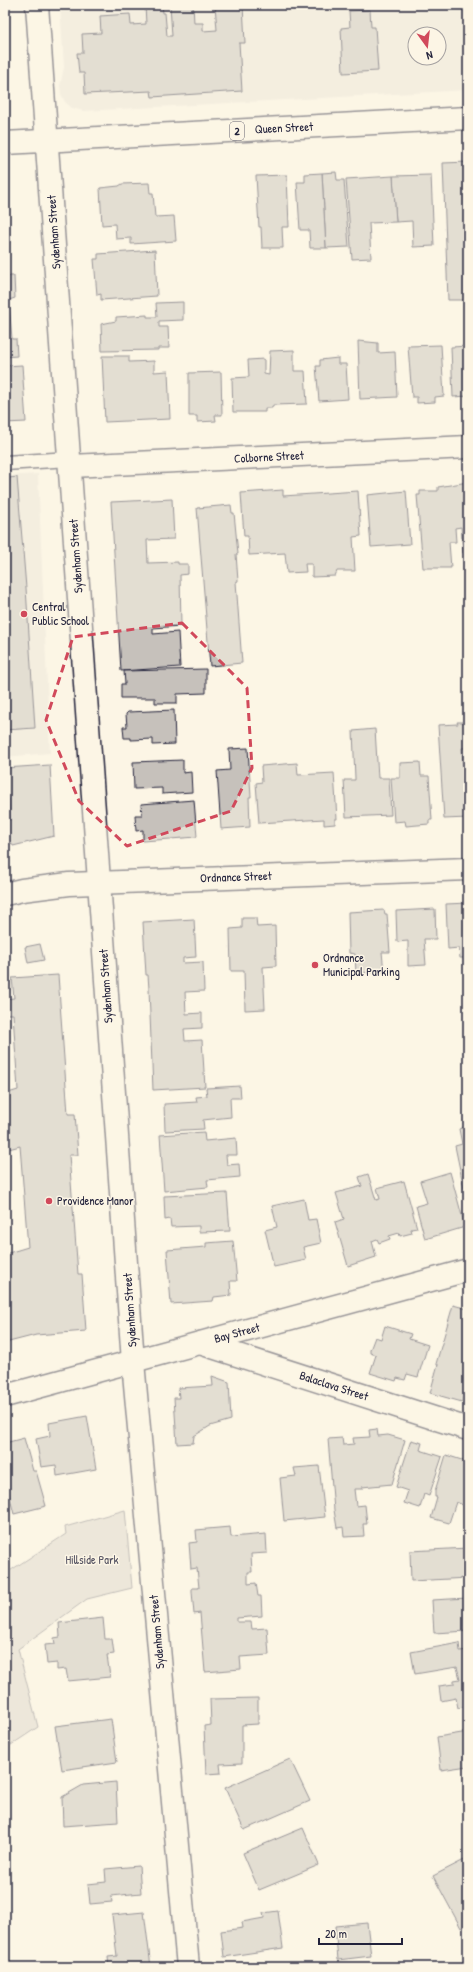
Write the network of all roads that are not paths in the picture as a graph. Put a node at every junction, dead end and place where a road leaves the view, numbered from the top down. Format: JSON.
{"nodes":[{"id":1,"x":37,"y":5,"type":"edge"},
{"id":2,"x":468,"y":118,"type":"edge"},
{"id":3,"x":47,"y":141,"type":"junction"},
{"id":4,"x":5,"y":143,"type":"edge"},
{"id":5,"x":468,"y":447,"type":"edge"},
{"id":6,"x":5,"y":463,"type":"edge"},
{"id":7,"x":71,"y":463,"type":"junction"},
{"id":8,"x":468,"y":869,"type":"edge"},
{"id":9,"x":98,"y":883,"type":"junction"},
{"id":10,"x":5,"y":894,"type":"edge"},
{"id":11,"x":468,"y":1270,"type":"edge"},
{"id":12,"x":200,"y":1343,"type":"junction"},
{"id":13,"x":133,"y":1362,"type":"junction"},
{"id":14,"x":5,"y":1396,"type":"edge"},
{"id":15,"x":468,"y":1429,"type":"edge"},
{"id":16,"x":188,"y":1967,"type":"edge"}],
"edges":[{"from":1,"to":3,"type":"street","name":"Sydenham Street"},
{"from":2,"to":3,"type":"street","name":"Queen Street","number":"2"},
{"from":3,"to":4,"type":"street","name":"Queen Street","number":"2"},
{"from":3,"to":7,"type":"street","name":"Sydenham Street"},
{"from":5,"to":7,"type":"street","name":"Colborne Street"},
{"from":6,"to":7,"type":"lane"},
{"from":7,"to":9,"type":"street","name":"Sydenham Street"},
{"from":8,"to":9,"type":"street","name":"Ordnance Street"},
{"from":9,"to":10,"type":"street","name":"Ordnance Street"},
{"from":9,"to":13,"type":"street","name":"Sydenham Street"},
{"from":11,"to":12,"type":"street","name":"Bay Street"},
{"from":12,"to":13,"type":"street","name":"Bay Street"},
{"from":12,"to":15,"type":"street","name":"Balaclava Street"},
{"from":13,"to":14,"type":"street","name":"Bay Street"},
{"from":13,"to":16,"type":"street","name":"Sydenham Street"}]}
